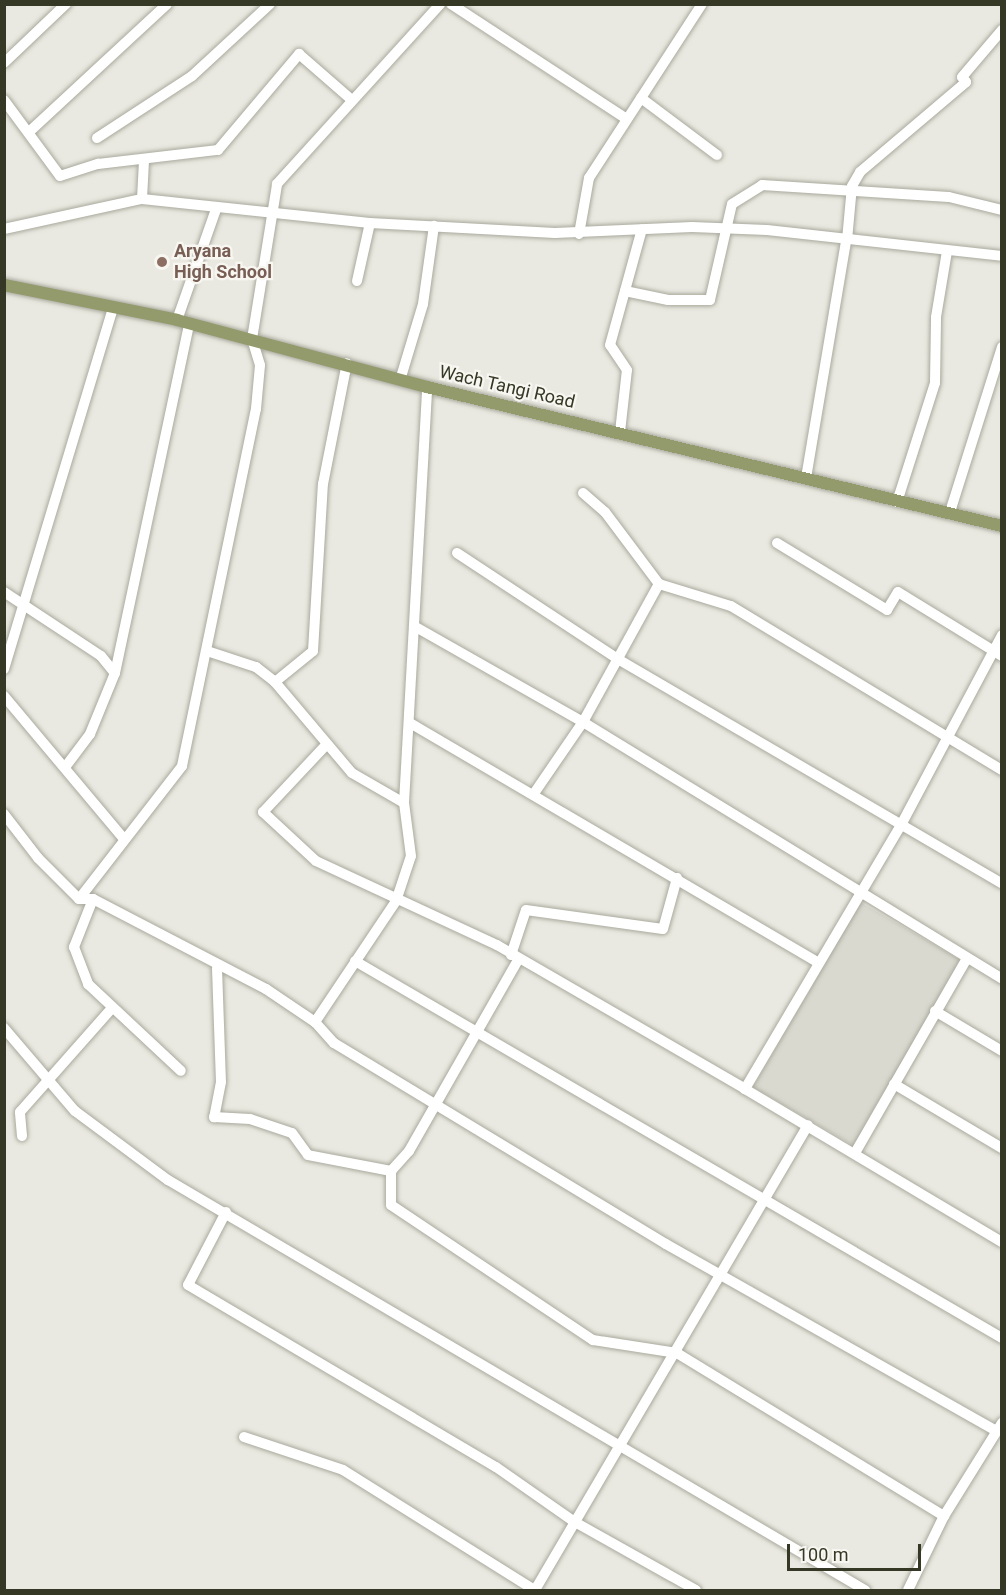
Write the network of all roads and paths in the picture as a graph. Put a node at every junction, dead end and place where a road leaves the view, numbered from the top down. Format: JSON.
{"nodes":[{"id":1,"x":66,"y":4,"type":"edge"},
{"id":2,"x":166,"y":4,"type":"edge"},
{"id":3,"x":270,"y":4,"type":"edge"},
{"id":4,"x":440,"y":4,"type":"edge"},
{"id":5,"x":451,"y":4,"type":"edge"},
{"id":6,"x":702,"y":4,"type":"edge"},
{"id":7,"x":1002,"y":30,"type":"edge"},
{"id":8,"x":4,"y":63,"type":"edge"},
{"id":9,"x":641,"y":98,"type":"junction"},
{"id":10,"x":352,"y":100,"type":"junction"},
{"id":11,"x":7,"y":106,"type":"edge"},
{"id":12,"x":627,"y":119,"type":"junction"},
{"id":13,"x":29,"y":132,"type":"junction"},
{"id":14,"x":97,"y":138,"type":"dead end"},
{"id":15,"x":717,"y":155,"type":"dead end"},
{"id":16,"x":144,"y":160,"type":"junction"},
{"id":17,"x":852,"y":191,"type":"junction"},
{"id":18,"x":142,"y":199,"type":"junction"},
{"id":19,"x":216,"y":209,"type":"junction"},
{"id":20,"x":1002,"y":210,"type":"edge"},
{"id":21,"x":270,"y":212,"type":"junction"},
{"id":22,"x":370,"y":223,"type":"junction"},
{"id":23,"x":434,"y":226,"type":"junction"},
{"id":24,"x":4,"y":229,"type":"edge"},
{"id":25,"x":642,"y":229,"type":"junction"},
{"id":26,"x":730,"y":230,"type":"junction"},
{"id":27,"x":579,"y":234,"type":"junction"},
{"id":28,"x":847,"y":241,"type":"junction"},
{"id":29,"x":947,"y":251,"type":"junction"},
{"id":30,"x":1002,"y":256,"type":"edge"},
{"id":31,"x":357,"y":281,"type":"dead end"},
{"id":32,"x":4,"y":285,"type":"edge"},
{"id":33,"x":625,"y":291,"type":"junction"},
{"id":34,"x":113,"y":308,"type":"junction"},
{"id":35,"x":177,"y":320,"type":"junction"},
{"id":36,"x":189,"y":324,"type":"junction"},
{"id":37,"x":252,"y":339,"type":"junction"},
{"id":38,"x":1002,"y":347,"type":"edge"},
{"id":39,"x":347,"y":363,"type":"junction"},
{"id":40,"x":401,"y":377,"type":"junction"},
{"id":41,"x":427,"y":387,"type":"junction"},
{"id":42,"x":620,"y":432,"type":"junction"},
{"id":43,"x":806,"y":478,"type":"junction"},
{"id":44,"x":583,"y":493,"type":"dead end"},
{"id":45,"x":897,"y":502,"type":"junction"},
{"id":46,"x":950,"y":512,"type":"junction"},
{"id":47,"x":1002,"y":526,"type":"edge"},
{"id":48,"x":777,"y":543,"type":"dead end"},
{"id":49,"x":457,"y":553,"type":"dead end"},
{"id":50,"x":659,"y":584,"type":"junction"},
{"id":51,"x":4,"y":592,"type":"edge"},
{"id":52,"x":27,"y":607,"type":"junction"},
{"id":53,"x":414,"y":626,"type":"junction"},
{"id":54,"x":1002,"y":635,"type":"edge"},
{"id":55,"x":207,"y":651,"type":"junction"},
{"id":56,"x":997,"y":653,"type":"edge"},
{"id":57,"x":616,"y":658,"type":"junction"},
{"id":58,"x":4,"y":669,"type":"edge"},
{"id":59,"x":115,"y":673,"type":"junction"},
{"id":60,"x":275,"y":682,"type":"junction"},
{"id":61,"x":4,"y":696,"type":"edge"},
{"id":62,"x":583,"y":722,"type":"junction"},
{"id":63,"x":410,"y":723,"type":"junction"},
{"id":64,"x":950,"y":738,"type":"junction"},
{"id":65,"x":326,"y":745,"type":"junction"},
{"id":66,"x":66,"y":766,"type":"junction"},
{"id":67,"x":1002,"y":770,"type":"edge"},
{"id":68,"x":535,"y":792,"type":"junction"},
{"id":69,"x":404,"y":803,"type":"junction"},
{"id":70,"x":4,"y":814,"type":"edge"},
{"id":71,"x":901,"y":825,"type":"junction"},
{"id":72,"x":124,"y":839,"type":"junction"},
{"id":73,"x":677,"y":878,"type":"junction"},
{"id":74,"x":1002,"y":884,"type":"edge"},
{"id":75,"x":857,"y":893,"type":"junction"},
{"id":76,"x":93,"y":898,"type":"junction"},
{"id":77,"x":79,"y":899,"type":"junction"},
{"id":78,"x":396,"y":901,"type":"junction"},
{"id":79,"x":515,"y":958,"type":"junction"},
{"id":80,"x":967,"y":958,"type":"junction"},
{"id":81,"x":355,"y":961,"type":"junction"},
{"id":82,"x":819,"y":963,"type":"junction"},
{"id":83,"x":217,"y":968,"type":"junction"},
{"id":84,"x":1002,"y":979,"type":"edge"},
{"id":85,"x":111,"y":1009,"type":"junction"},
{"id":86,"x":935,"y":1011,"type":"junction"},
{"id":87,"x":315,"y":1022,"type":"junction"},
{"id":88,"x":4,"y":1028,"type":"edge"},
{"id":89,"x":479,"y":1033,"type":"junction"},
{"id":90,"x":1002,"y":1051,"type":"edge"},
{"id":91,"x":181,"y":1071,"type":"dead end"},
{"id":92,"x":51,"y":1082,"type":"junction"},
{"id":93,"x":894,"y":1084,"type":"junction"},
{"id":94,"x":745,"y":1089,"type":"junction"},
{"id":95,"x":435,"y":1100,"type":"junction"},
{"id":96,"x":808,"y":1125,"type":"junction"},
{"id":97,"x":22,"y":1136,"type":"dead end"},
{"id":98,"x":1002,"y":1148,"type":"edge"},
{"id":99,"x":855,"y":1153,"type":"junction"},
{"id":100,"x":391,"y":1171,"type":"junction"},
{"id":101,"x":762,"y":1202,"type":"junction"},
{"id":102,"x":226,"y":1212,"type":"junction"},
{"id":103,"x":1002,"y":1242,"type":"edge"},
{"id":104,"x":720,"y":1274,"type":"junction"},
{"id":105,"x":1002,"y":1338,"type":"edge"},
{"id":106,"x":677,"y":1353,"type":"junction"},
{"id":107,"x":999,"y":1427,"type":"edge"},
{"id":108,"x":244,"y":1437,"type":"dead end"},
{"id":109,"x":618,"y":1448,"type":"junction"},
{"id":110,"x":944,"y":1516,"type":"junction"},
{"id":111,"x":573,"y":1521,"type":"junction"},
{"id":112,"x":534,"y":1590,"type":"edge"},
{"id":113,"x":696,"y":1590,"type":"edge"},
{"id":114,"x":865,"y":1590,"type":"edge"},
{"id":115,"x":908,"y":1590,"type":"edge"}],
"edges":[{"from":1,"to":8,"type":"street"},
{"from":2,"to":13,"type":"street"},
{"from":3,"to":14,"type":"street"},
{"from":4,"to":10,"type":"street"},
{"from":5,"to":12,"type":"street"},
{"from":6,"to":9,"type":"street"},
{"from":7,"to":17,"type":"street"},
{"from":9,"to":12,"type":"street"},
{"from":9,"to":15,"type":"street"},
{"from":10,"to":16,"type":"street"},
{"from":10,"to":21,"type":"street"},
{"from":11,"to":13,"type":"street"},
{"from":12,"to":27,"type":"street"},
{"from":13,"to":16,"type":"street"},
{"from":16,"to":18,"type":"street"},
{"from":17,"to":20,"type":"street"},
{"from":17,"to":26,"type":"street"},
{"from":17,"to":28,"type":"street"},
{"from":18,"to":19,"type":"street"},
{"from":18,"to":24,"type":"street"},
{"from":19,"to":21,"type":"street"},
{"from":19,"to":35,"type":"street"},
{"from":21,"to":22,"type":"street"},
{"from":21,"to":37,"type":"street"},
{"from":22,"to":23,"type":"street"},
{"from":22,"to":31,"type":"street"},
{"from":23,"to":27,"type":"street"},
{"from":23,"to":40,"type":"street"},
{"from":25,"to":26,"type":"street"},
{"from":25,"to":27,"type":"street"},
{"from":25,"to":33,"type":"street"},
{"from":26,"to":28,"type":"street"},
{"from":26,"to":33,"type":"street"},
{"from":28,"to":29,"type":"street"},
{"from":28,"to":43,"type":"street"},
{"from":29,"to":30,"type":"street"},
{"from":29,"to":45,"type":"street"},
{"from":32,"to":34,"type":"main road","name":"Wach Tangi Road"},
{"from":33,"to":42,"type":"street"},
{"from":34,"to":35,"type":"main road","name":"Wach Tangi Road"},
{"from":34,"to":52,"type":"street"},
{"from":35,"to":36,"type":"main road","name":"Wach Tangi Road"},
{"from":36,"to":37,"type":"main road","name":"Wach Tangi Road"},
{"from":36,"to":59,"type":"street"},
{"from":37,"to":39,"type":"main road","name":"Wach Tangi Road"},
{"from":37,"to":55,"type":"street"},
{"from":38,"to":46,"type":"street"},
{"from":39,"to":40,"type":"main road","name":"Wach Tangi Road"},
{"from":39,"to":60,"type":"street"},
{"from":40,"to":41,"type":"main road","name":"Wach Tangi Road"},
{"from":41,"to":42,"type":"main road","name":"Wach Tangi Road"},
{"from":41,"to":53,"type":"street"},
{"from":42,"to":43,"type":"main road","name":"Wach Tangi Road"},
{"from":43,"to":45,"type":"main road","name":"Wach Tangi Road"},
{"from":44,"to":50,"type":"street"},
{"from":45,"to":46,"type":"main road","name":"Wach Tangi Road"},
{"from":46,"to":47,"type":"main road","name":"Wach Tangi Road"},
{"from":48,"to":56,"type":"street"},
{"from":49,"to":57,"type":"street"},
{"from":50,"to":57,"type":"street"},
{"from":50,"to":64,"type":"street"},
{"from":51,"to":52,"type":"street"},
{"from":52,"to":58,"type":"street"},
{"from":52,"to":59,"type":"street"},
{"from":53,"to":62,"type":"street"},
{"from":53,"to":63,"type":"street"},
{"from":54,"to":56,"type":"street"},
{"from":55,"to":60,"type":"street"},
{"from":55,"to":72,"type":"street"},
{"from":56,"to":64,"type":"street"},
{"from":57,"to":62,"type":"street"},
{"from":57,"to":71,"type":"street"},
{"from":59,"to":66,"type":"street"},
{"from":60,"to":65,"type":"street"},
{"from":61,"to":66,"type":"street"},
{"from":62,"to":68,"type":"street"},
{"from":62,"to":75,"type":"street"},
{"from":63,"to":68,"type":"street"},
{"from":63,"to":69,"type":"street"},
{"from":64,"to":67,"type":"street"},
{"from":64,"to":71,"type":"street"},
{"from":65,"to":69,"type":"street"},
{"from":65,"to":78,"type":"street"},
{"from":66,"to":72,"type":"street"},
{"from":68,"to":73,"type":"street"},
{"from":69,"to":78,"type":"street"},
{"from":70,"to":77,"type":"street"},
{"from":71,"to":74,"type":"street"},
{"from":71,"to":75,"type":"street"},
{"from":72,"to":77,"type":"street"},
{"from":73,"to":79,"type":"street"},
{"from":73,"to":82,"type":"street"},
{"from":75,"to":80,"type":"street"},
{"from":75,"to":82,"type":"street"},
{"from":76,"to":77,"type":"street"},
{"from":76,"to":83,"type":"street"},
{"from":76,"to":85,"type":"street"},
{"from":78,"to":79,"type":"street"},
{"from":78,"to":81,"type":"street"},
{"from":79,"to":89,"type":"street"},
{"from":79,"to":94,"type":"street"},
{"from":80,"to":84,"type":"street"},
{"from":80,"to":86,"type":"street"},
{"from":81,"to":87,"type":"street"},
{"from":81,"to":89,"type":"street"},
{"from":82,"to":94,"type":"street"},
{"from":83,"to":87,"type":"street"},
{"from":83,"to":100,"type":"street"},
{"from":85,"to":91,"type":"street"},
{"from":85,"to":92,"type":"street"},
{"from":86,"to":90,"type":"street"},
{"from":86,"to":93,"type":"street"},
{"from":87,"to":95,"type":"street"},
{"from":88,"to":92,"type":"street"},
{"from":89,"to":95,"type":"street"},
{"from":89,"to":101,"type":"street"},
{"from":92,"to":97,"type":"street"},
{"from":92,"to":102,"type":"street"},
{"from":93,"to":98,"type":"street"},
{"from":93,"to":99,"type":"street"},
{"from":94,"to":96,"type":"street"},
{"from":95,"to":100,"type":"street"},
{"from":95,"to":104,"type":"street"},
{"from":96,"to":99,"type":"street"},
{"from":96,"to":101,"type":"street"},
{"from":99,"to":103,"type":"street"},
{"from":100,"to":106,"type":"street"},
{"from":101,"to":104,"type":"street"},
{"from":101,"to":105,"type":"street"},
{"from":102,"to":109,"type":"street"},
{"from":102,"to":111,"type":"street"},
{"from":104,"to":106,"type":"street"},
{"from":104,"to":107,"type":"street"},
{"from":106,"to":109,"type":"street"},
{"from":106,"to":110,"type":"street"},
{"from":107,"to":110,"type":"street"},
{"from":108,"to":112,"type":"street"},
{"from":109,"to":111,"type":"street"},
{"from":109,"to":114,"type":"street"},
{"from":110,"to":115,"type":"street"},
{"from":111,"to":112,"type":"street"},
{"from":111,"to":113,"type":"street"}]}
